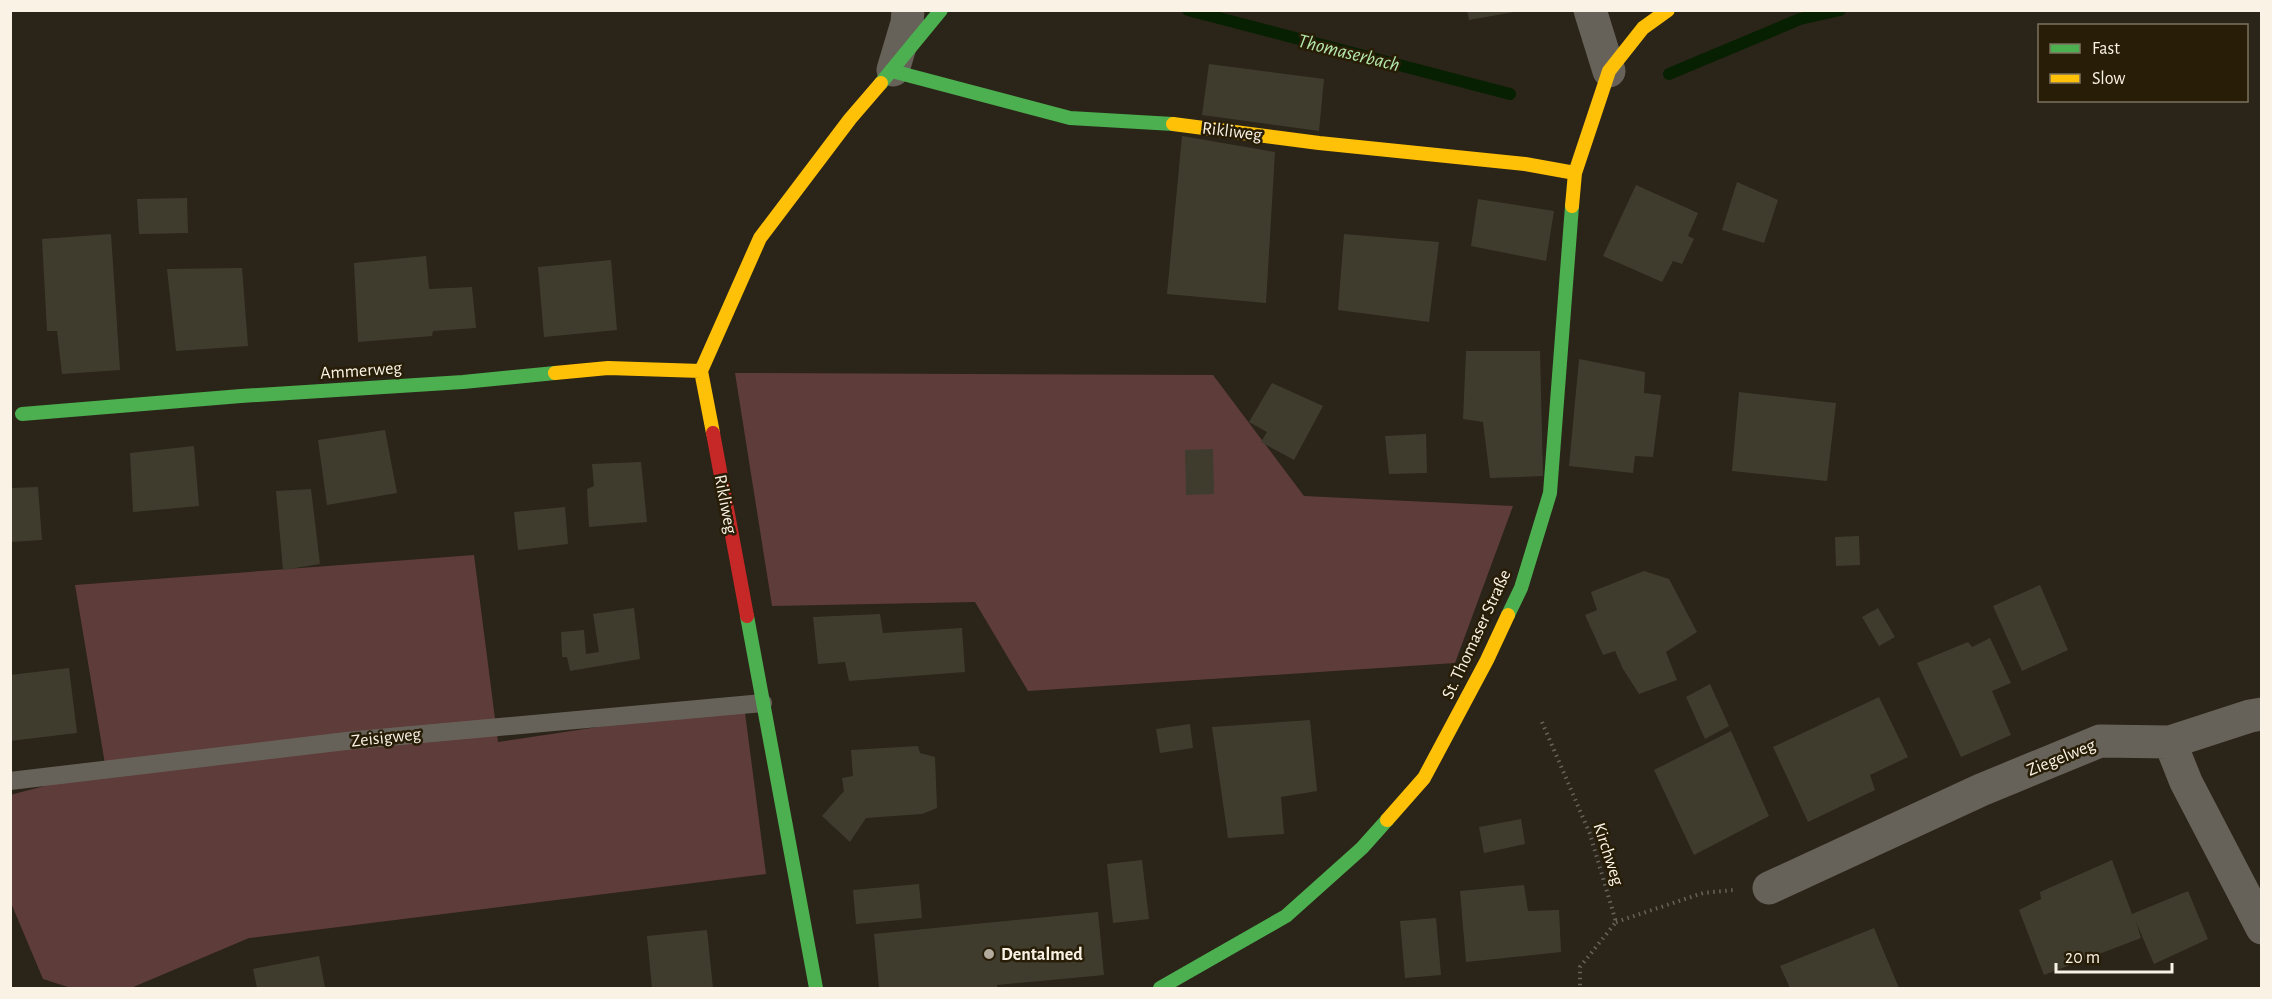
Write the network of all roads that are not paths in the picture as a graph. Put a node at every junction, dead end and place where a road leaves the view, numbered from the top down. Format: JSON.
{"nodes":[{"id":1,"x":908,"y":10,"type":"edge"},
{"id":2,"x":941,"y":10,"type":"edge"},
{"id":3,"x":1590,"y":10,"type":"edge"},
{"id":4,"x":1668,"y":10,"type":"edge"},
{"id":5,"x":892,"y":71,"type":"junction"},
{"id":6,"x":1609,"y":71,"type":"junction"},
{"id":7,"x":1575,"y":173,"type":"junction"},
{"id":8,"x":701,"y":371,"type":"junction"},
{"id":9,"x":22,"y":414,"type":"dead end"},
{"id":10,"x":763,"y":703,"type":"junction"},
{"id":11,"x":2262,"y":714,"type":"edge"},
{"id":12,"x":2170,"y":742,"type":"junction"},
{"id":13,"x":10,"y":781,"type":"edge"},
{"id":14,"x":1769,"y":888,"type":"road end"},
{"id":15,"x":2262,"y":928,"type":"edge"},
{"id":16,"x":816,"y":988,"type":"edge"},
{"id":17,"x":1160,"y":988,"type":"edge"}],
"edges":[{"from":1,"to":5,"type":"street"},
{"from":2,"to":5,"type":"street"},
{"from":3,"to":6,"type":"street"},
{"from":4,"to":6,"type":"street","name":"St. Thomaser Straße"},
{"from":5,"to":7,"type":"street","name":"Rikliweg"},
{"from":5,"to":8,"type":"street"},
{"from":6,"to":7,"type":"street","name":"St. Thomaser Straße"},
{"from":7,"to":17,"type":"street","name":"St. Thomaser Straße"},
{"from":8,"to":9,"type":"street","name":"Ammerweg"},
{"from":8,"to":10,"type":"street","name":"Rikliweg"},
{"from":10,"to":13,"type":"lane","name":"Zeisigweg"},
{"from":10,"to":16,"type":"street","name":"Rikliweg"},
{"from":11,"to":12,"type":"street","name":"Ziegelweg"},
{"from":12,"to":14,"type":"street","name":"Ziegelweg"},
{"from":12,"to":15,"type":"street"}]}
